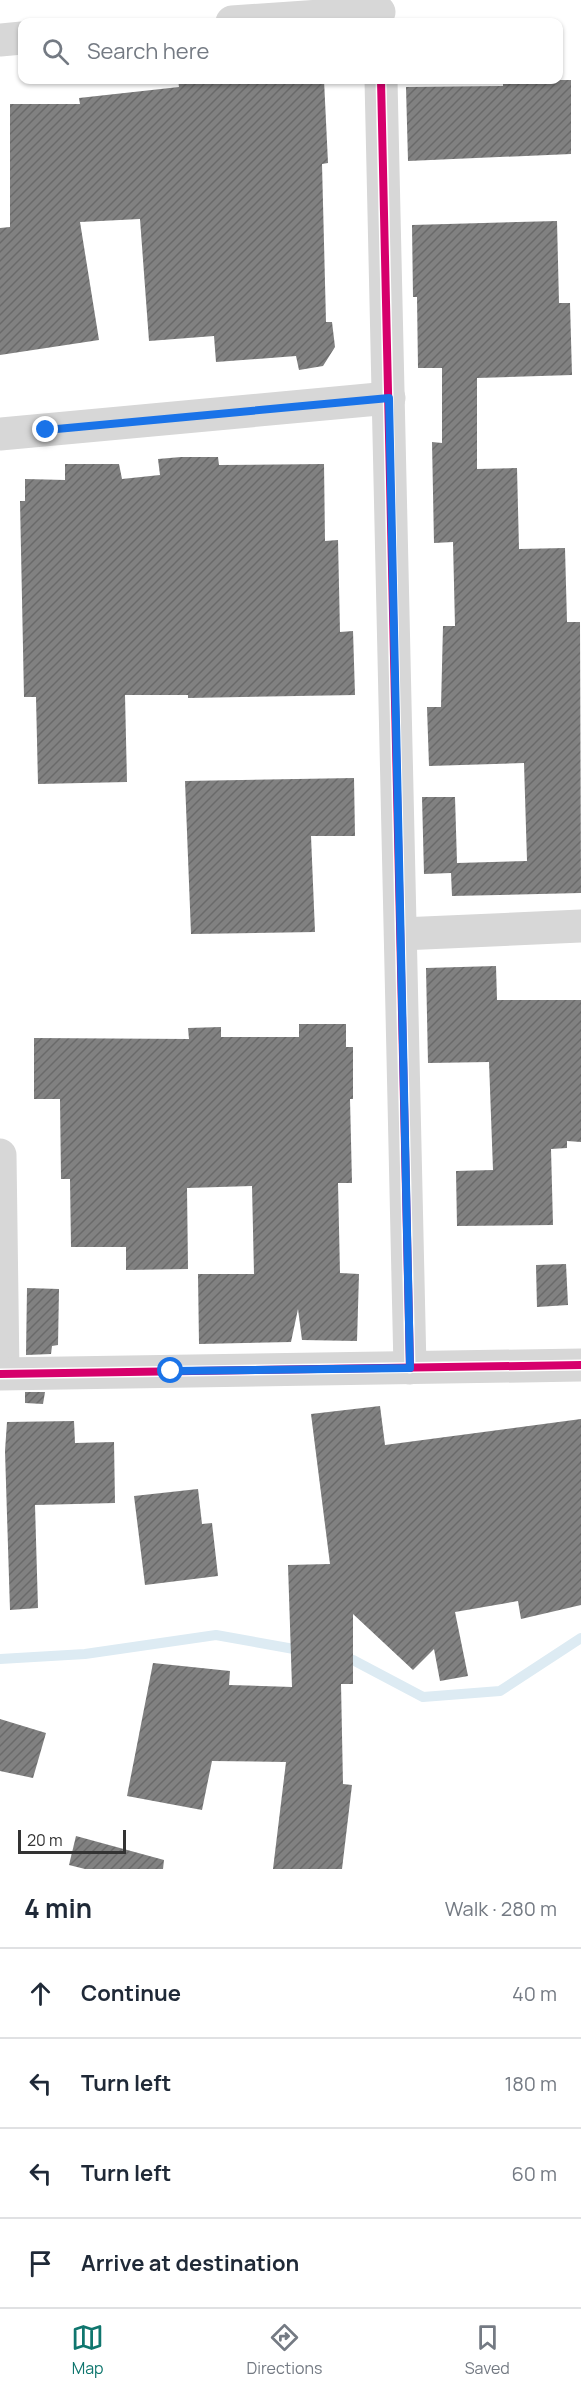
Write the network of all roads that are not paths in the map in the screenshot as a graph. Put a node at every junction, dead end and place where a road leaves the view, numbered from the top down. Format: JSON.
{"nodes":[{"id":1,"x":379,"y":11,"type":"edge"},
{"id":2,"x":285,"y":18,"type":"edge"},
{"id":3,"x":18,"y":38,"type":"edge"},
{"id":4,"x":0,"y":40,"type":"edge"},
{"id":5,"x":381,"y":84,"type":"edge"},
{"id":6,"x":389,"y":398,"type":"junction"},
{"id":7,"x":0,"y":434,"type":"edge"},
{"id":8,"x":581,"y":926,"type":"edge"},
{"id":9,"x":401,"y":934,"type":"junction"},
{"id":10,"x":0,"y":1155,"type":"edge"},
{"id":11,"x":581,"y":1365,"type":"edge"},
{"id":12,"x":410,"y":1368,"type":"junction"},
{"id":13,"x":2,"y":1374,"type":"edge"}],
"edges":[{"from":1,"to":2,"type":"street"},
{"from":3,"to":4,"type":"street"},
{"from":5,"to":6,"type":"street"},
{"from":6,"to":7,"type":"street"},
{"from":6,"to":9,"type":"street"},
{"from":8,"to":9,"type":"street"},
{"from":9,"to":12,"type":"street"},
{"from":10,"to":13,"type":"street"},
{"from":11,"to":12,"type":"street"},
{"from":12,"to":13,"type":"street"}]}
